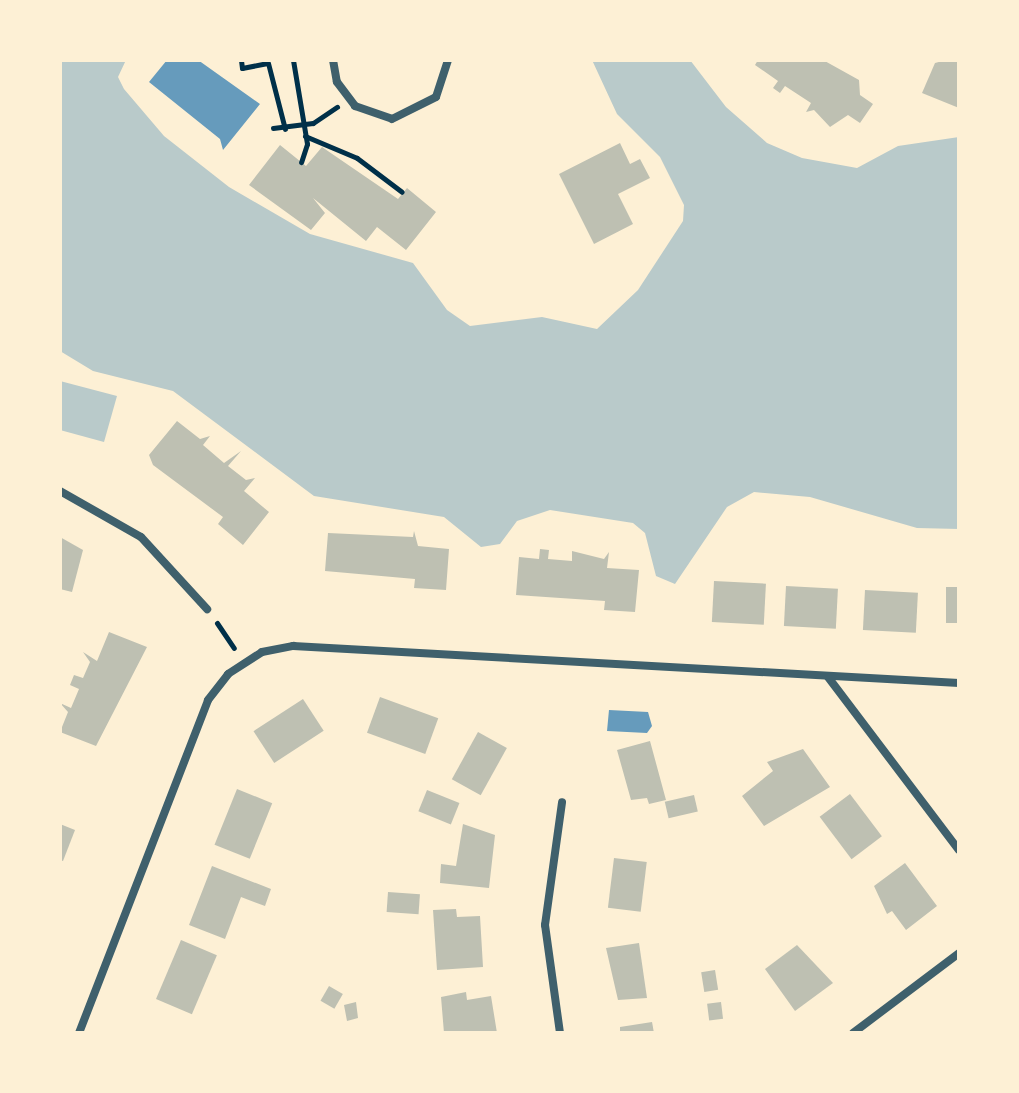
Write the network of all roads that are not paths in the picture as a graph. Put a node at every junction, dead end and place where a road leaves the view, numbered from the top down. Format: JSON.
{"nodes":[{"id":1,"x":333,"y":60,"type":"edge"},
{"id":2,"x":448,"y":60,"type":"edge"},
{"id":3,"x":60,"y":491,"type":"edge"},
{"id":4,"x":207,"y":609,"type":"road end"},
{"id":5,"x":828,"y":677,"type":"junction"},
{"id":6,"x":959,"y":683,"type":"edge"},
{"id":7,"x":562,"y":802,"type":"dead end"},
{"id":8,"x":959,"y":850,"type":"edge"},
{"id":9,"x":959,"y":953,"type":"edge"},
{"id":10,"x":79,"y":1033,"type":"edge"},
{"id":11,"x":560,"y":1033,"type":"edge"},
{"id":12,"x":853,"y":1033,"type":"edge"}],
"edges":[{"from":1,"to":2,"type":"street"},
{"from":3,"to":4,"type":"street"},
{"from":5,"to":6,"type":"street"},
{"from":5,"to":8,"type":"street"},
{"from":5,"to":10,"type":"street"},
{"from":7,"to":11,"type":"street"},
{"from":9,"to":12,"type":"street"}]}
